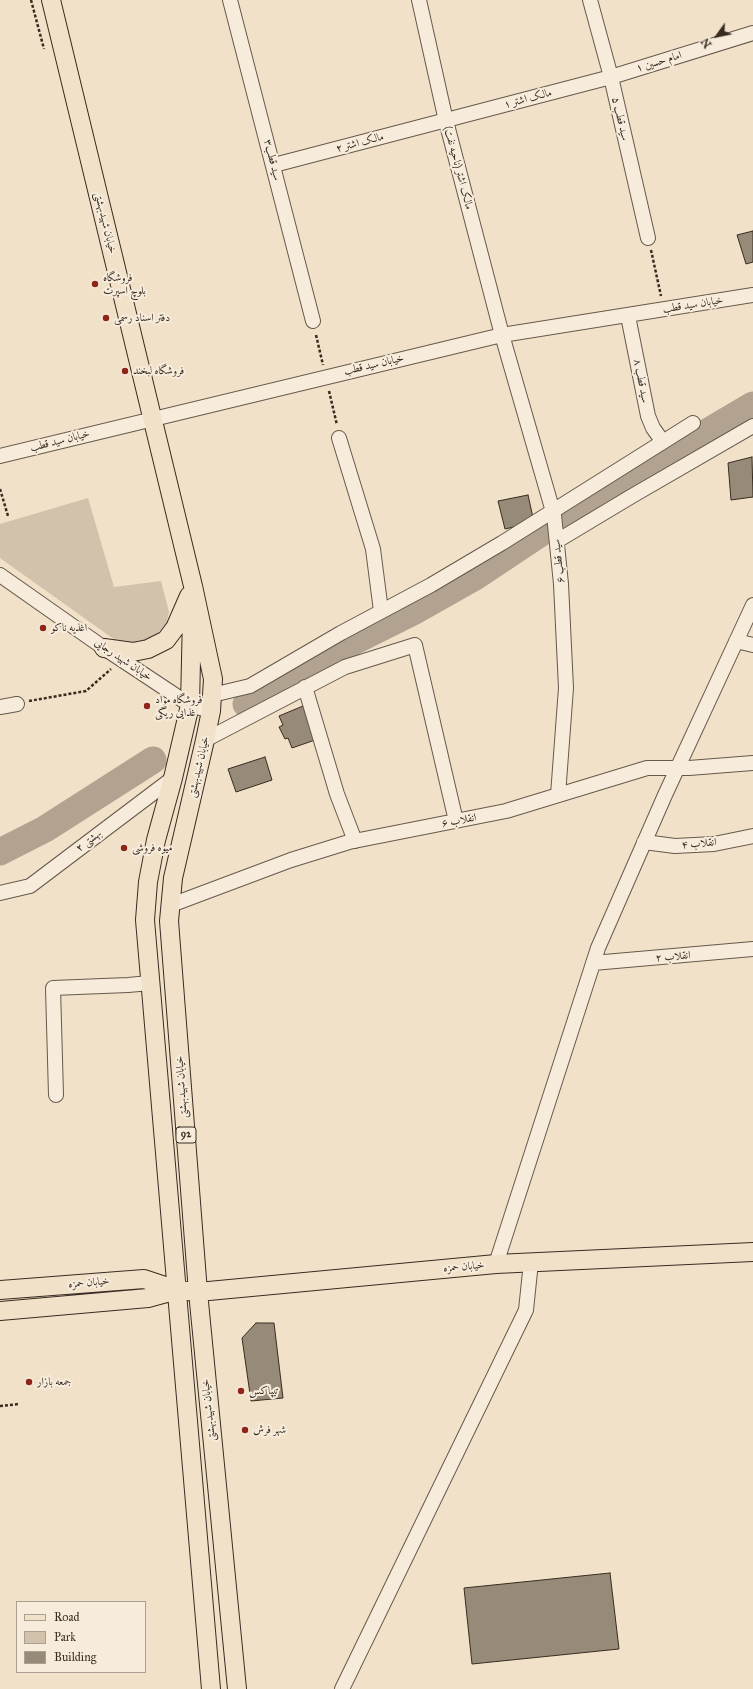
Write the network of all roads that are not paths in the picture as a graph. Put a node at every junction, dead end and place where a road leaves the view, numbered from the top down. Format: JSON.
{"nodes":[{"id":1,"x":51,"y":0,"type":"edge"},
{"id":2,"x":230,"y":0,"type":"edge"},
{"id":3,"x":419,"y":0,"type":"edge"},
{"id":4,"x":590,"y":0,"type":"edge"},
{"id":5,"x":753,"y":33,"type":"edge"},
{"id":6,"x":611,"y":77,"type":"junction"},
{"id":7,"x":446,"y":121,"type":"junction"},
{"id":8,"x":274,"y":165,"type":"junction"},
{"id":9,"x":648,"y":238,"type":"road end"},
{"id":10,"x":753,"y":295,"type":"edge"},
{"id":11,"x":628,"y":316,"type":"junction"},
{"id":12,"x":313,"y":321,"type":"road end"},
{"id":13,"x":502,"y":335,"type":"junction"},
{"id":14,"x":152,"y":419,"type":"junction"},
{"id":15,"x":693,"y":423,"type":"dead end"},
{"id":16,"x":753,"y":426,"type":"edge"},
{"id":17,"x":340,"y":438,"type":"road end"},
{"id":18,"x":663,"y":442,"type":"junction"},
{"id":19,"x":0,"y":456,"type":"edge"},
{"id":20,"x":553,"y":511,"type":"junction"},
{"id":21,"x":557,"y":541,"type":"junction"},
{"id":22,"x":0,"y":575,"type":"edge"},
{"id":23,"x":193,"y":586,"type":"junction"},
{"id":24,"x":753,"y":605,"type":"edge"},
{"id":25,"x":381,"y":611,"type":"junction"},
{"id":26,"x":736,"y":641,"type":"junction"},
{"id":27,"x":753,"y":645,"type":"edge"},
{"id":28,"x":104,"y":648,"type":"junction"},
{"id":29,"x":305,"y":687,"type":"junction"},
{"id":30,"x":211,"y":703,"type":"junction"},
{"id":31,"x":17,"y":704,"type":"road end"},
{"id":32,"x":190,"y":705,"type":"junction"},
{"id":33,"x":0,"y":707,"type":"edge"},
{"id":34,"x":205,"y":740,"type":"junction"},
{"id":35,"x":753,"y":763,"type":"edge"},
{"id":36,"x":677,"y":769,"type":"junction"},
{"id":37,"x":173,"y":778,"type":"junction"},
{"id":38,"x":558,"y":795,"type":"junction"},
{"id":39,"x":456,"y":821,"type":"junction"},
{"id":40,"x":753,"y":836,"type":"edge"},
{"id":41,"x":356,"y":841,"type":"junction"},
{"id":42,"x":644,"y":842,"type":"junction"},
{"id":43,"x":0,"y":893,"type":"edge"},
{"id":44,"x":171,"y":905,"type":"junction"},
{"id":45,"x":753,"y":949,"type":"edge"},
{"id":46,"x":594,"y":963,"type":"junction"},
{"id":47,"x":150,"y":983,"type":"junction"},
{"id":48,"x":56,"y":1095,"type":"dead end"},
{"id":49,"x":753,"y":1252,"type":"edge"},
{"id":50,"x":531,"y":1262,"type":"junction"},
{"id":51,"x":496,"y":1264,"type":"junction"},
{"id":52,"x":0,"y":1290,"type":"edge"},
{"id":53,"x":177,"y":1290,"type":"junction"},
{"id":54,"x":198,"y":1292,"type":"junction"},
{"id":55,"x":0,"y":1311,"type":"edge"},
{"id":56,"x":211,"y":1689,"type":"edge"},
{"id":57,"x":237,"y":1689,"type":"edge"},
{"id":58,"x":342,"y":1689,"type":"edge"}],
"edges":[{"from":1,"to":14,"type":"main road","name":"خیابان شهیدبهشتی","number":"92"},
{"from":2,"to":8,"type":"street","name":"سید قطب۳"},
{"from":3,"to":7,"type":"street","name":"مالک اشتر (ناحیه نفت)"},
{"from":4,"to":6,"type":"street","name":"سید قطب ۵"},
{"from":5,"to":6,"type":"street","name":"امام حسین ۱"},
{"from":6,"to":7,"type":"street","name":"مالک اشتر ۱"},
{"from":6,"to":9,"type":"street","name":"سید قطب ۵"},
{"from":7,"to":8,"type":"street","name":"مالک اشتر ۲"},
{"from":7,"to":13,"type":"street","name":"مالک اشتر (ناحیه نفت)"},
{"from":8,"to":12,"type":"street","name":"سید قطب۳"},
{"from":10,"to":11,"type":"street","name":"خیابان سید قطب"},
{"from":11,"to":13,"type":"street","name":"خیابان سید قطب"},
{"from":11,"to":18,"type":"street","name":"سید قطب ۸"},
{"from":13,"to":14,"type":"street","name":"خیابان سید قطب"},
{"from":13,"to":20,"type":"street","name":"سید قطب ۶"},
{"from":14,"to":19,"type":"street","name":"خیابان سید قطب"},
{"from":14,"to":23,"type":"main road","name":"خیابان شهیدبهشتی","number":"92"},
{"from":15,"to":18,"type":"street"},
{"from":16,"to":21,"type":"street"},
{"from":17,"to":25,"type":"street"},
{"from":18,"to":20,"type":"street"},
{"from":20,"to":21,"type":"street","name":"سید قطب ۶"},
{"from":20,"to":25,"type":"street"},
{"from":21,"to":38,"type":"street","name":"سید قطب ۶"},
{"from":22,"to":28,"type":"street","name":"خیابان شهید رجایی"},
{"from":23,"to":28,"type":"main road"},
{"from":23,"to":30,"type":"main road","name":"خیابان شهیدبهشتی","number":"92"},
{"from":23,"to":32,"type":"main road","name":"خیابان شهیدبهشتی","number":"92"},
{"from":24,"to":26,"type":"street"},
{"from":25,"to":30,"type":"street"},
{"from":26,"to":27,"type":"street"},
{"from":26,"to":36,"type":"street"},
{"from":28,"to":32,"type":"street","name":"خیابان شهید رجایی"},
{"from":29,"to":34,"type":"street"},
{"from":29,"to":39,"type":"street"},
{"from":29,"to":41,"type":"street"},
{"from":30,"to":32,"type":"street","name":"خیابان شهید رجایی"},
{"from":30,"to":34,"type":"main road","name":"خیابان شهیدبهشتی","number":"92"},
{"from":31,"to":33,"type":"street"},
{"from":32,"to":37,"type":"main road","name":"خیابان شهیدبهشتی","number":"92"},
{"from":34,"to":44,"type":"main road","name":"خیابان شهیدبهشتی","number":"92"},
{"from":35,"to":36,"type":"street","name":"انقلاب ۶"},
{"from":36,"to":38,"type":"street","name":"انقلاب ۶"},
{"from":36,"to":42,"type":"street"},
{"from":37,"to":43,"type":"street","name":"بهشتی ۲"},
{"from":37,"to":47,"type":"main road","name":"خیابان شهیدبهشتی","number":"92"},
{"from":38,"to":39,"type":"street","name":"انقلاب ۶"},
{"from":39,"to":41,"type":"street","name":"انقلاب ۶"},
{"from":40,"to":42,"type":"street","name":"انقلاب ۴"},
{"from":41,"to":44,"type":"street","name":"انقلاب ۶"},
{"from":42,"to":46,"type":"street"},
{"from":44,"to":54,"type":"main road","name":"خیابان شهیدبهشتی","number":"92"},
{"from":45,"to":46,"type":"street","name":"انقلاب ۲"},
{"from":46,"to":51,"type":"street"},
{"from":47,"to":48,"type":"street"},
{"from":47,"to":53,"type":"main road","name":"خیابان شهیدبهشتی","number":"92"},
{"from":49,"to":50,"type":"main road","name":"خیابان حمزه"},
{"from":50,"to":51,"type":"main road","name":"خیابان حمزه"},
{"from":50,"to":58,"type":"street"},
{"from":51,"to":54,"type":"main road","name":"خیابان حمزه"},
{"from":52,"to":53,"type":"main road","name":"خیابان حمزه"},
{"from":53,"to":54,"type":"main road","name":"خیابان حمزه"},
{"from":53,"to":55,"type":"main road","name":"خیابان حمزه"},
{"from":53,"to":56,"type":"main road","name":"خیابان شهیدبهشتی","number":"92"},
{"from":54,"to":57,"type":"main road","name":"خیابان شهیدبهشتی","number":"92"}]}
